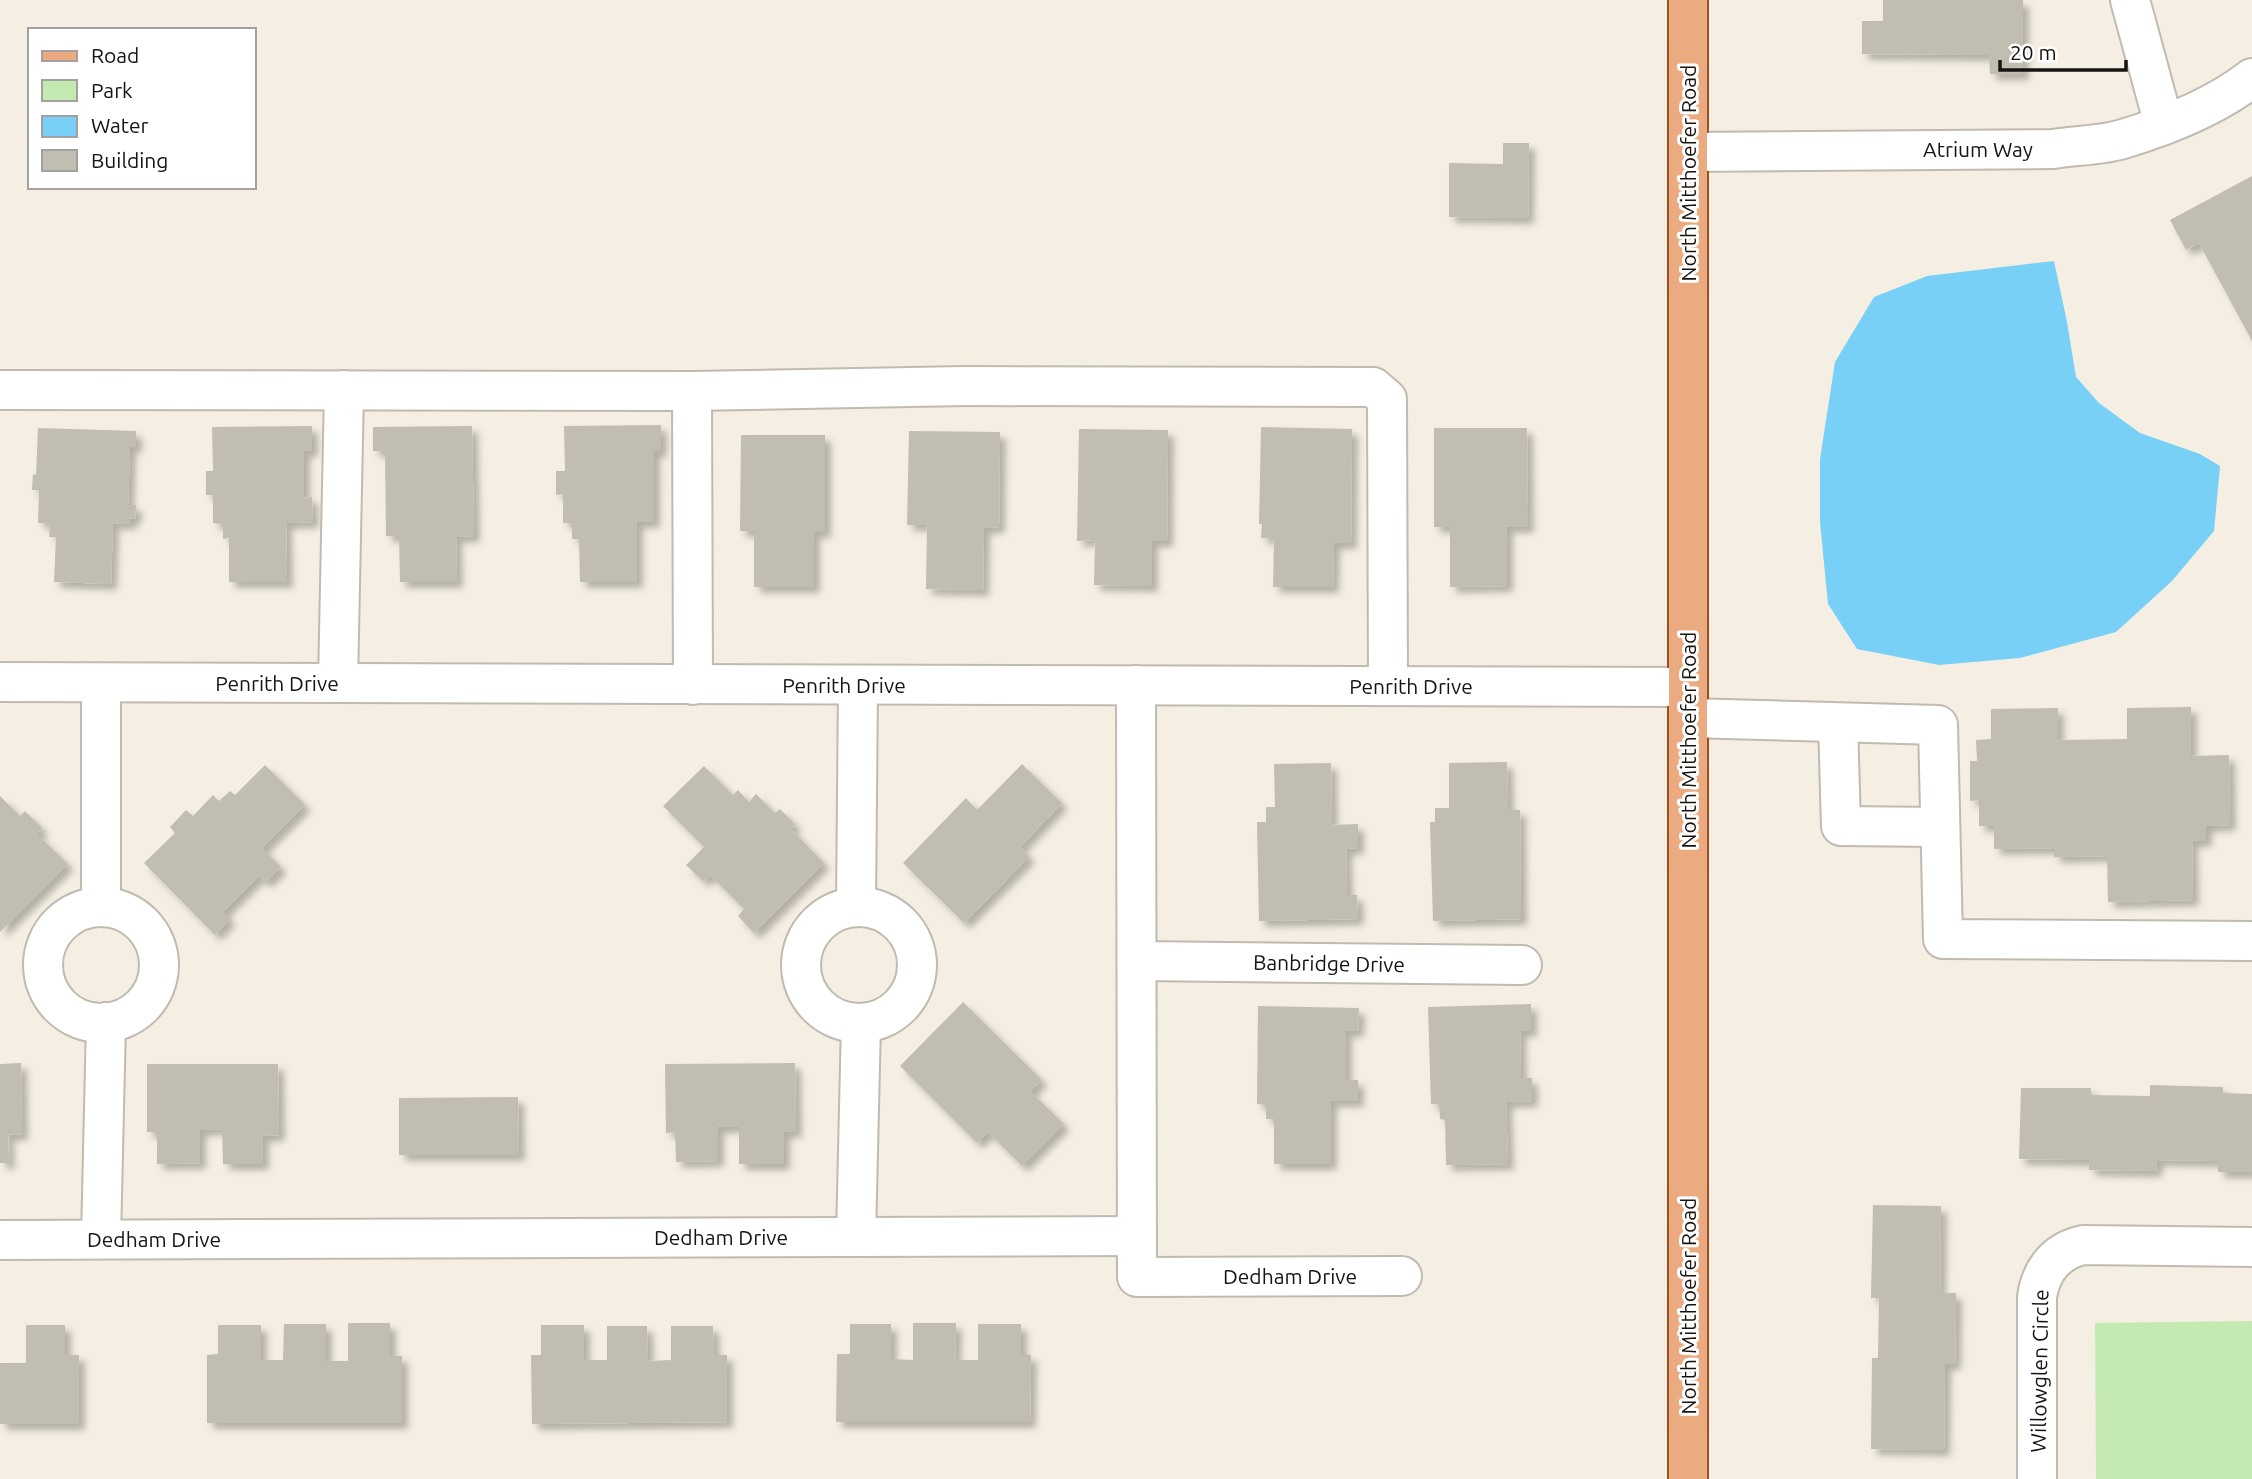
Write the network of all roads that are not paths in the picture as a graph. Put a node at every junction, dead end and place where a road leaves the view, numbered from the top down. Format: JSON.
{"nodes":[{"id":1,"x":1688,"y":0,"type":"edge"},
{"id":2,"x":2130,"y":0,"type":"edge"},
{"id":3,"x":2252,"y":78,"type":"edge"},
{"id":4,"x":2164,"y":125,"type":"junction"},
{"id":5,"x":1688,"y":152,"type":"junction"},
{"id":6,"x":0,"y":390,"type":"edge"},
{"id":7,"x":344,"y":390,"type":"junction"},
{"id":8,"x":692,"y":391,"type":"junction"},
{"id":9,"x":0,"y":682,"type":"edge"},
{"id":10,"x":101,"y":683,"type":"junction"},
{"id":11,"x":338,"y":683,"type":"junction"},
{"id":12,"x":693,"y":685,"type":"junction"},
{"id":13,"x":858,"y":685,"type":"junction"},
{"id":14,"x":1136,"y":685,"type":"junction"},
{"id":15,"x":1388,"y":686,"type":"junction"},
{"id":16,"x":1688,"y":703,"type":"junction"},
{"id":17,"x":1838,"y":723,"type":"junction"},
{"id":18,"x":1940,"y":827,"type":"junction"},
{"id":19,"x":856,"y":906,"type":"junction"},
{"id":20,"x":101,"y":907,"type":"junction"},
{"id":21,"x":2252,"y":941,"type":"edge"},
{"id":22,"x":1137,"y":961,"type":"junction"},
{"id":23,"x":1522,"y":965,"type":"dead end"},
{"id":24,"x":106,"y":1023,"type":"junction"},
{"id":25,"x":861,"y":1023,"type":"junction"},
{"id":26,"x":1137,"y":1236,"type":"junction"},
{"id":27,"x":856,"y":1237,"type":"junction"},
{"id":28,"x":101,"y":1239,"type":"junction"},
{"id":29,"x":0,"y":1240,"type":"edge"},
{"id":30,"x":2252,"y":1247,"type":"edge"},
{"id":31,"x":1402,"y":1276,"type":"dead end"},
{"id":32,"x":1688,"y":1479,"type":"edge"},
{"id":33,"x":2037,"y":1479,"type":"edge"}],
"edges":[{"from":1,"to":5,"type":"main road","name":"North Mitthoefer Road"},
{"from":2,"to":4,"type":"street"},
{"from":3,"to":4,"type":"street","name":"Atrium Way"},
{"from":4,"to":5,"type":"street","name":"Atrium Way"},
{"from":5,"to":16,"type":"main road","name":"North Mitthoefer Road"},
{"from":6,"to":7,"type":"street"},
{"from":7,"to":8,"type":"street"},
{"from":7,"to":11,"type":"street"},
{"from":8,"to":12,"type":"street"},
{"from":8,"to":15,"type":"street"},
{"from":9,"to":10,"type":"street","name":"Penrith Drive"},
{"from":10,"to":11,"type":"street","name":"Penrith Drive"},
{"from":10,"to":20,"type":"street"},
{"from":11,"to":12,"type":"street","name":"Penrith Drive"},
{"from":12,"to":13,"type":"street","name":"Penrith Drive"},
{"from":13,"to":14,"type":"street","name":"Penrith Drive"},
{"from":13,"to":19,"type":"street"},
{"from":14,"to":15,"type":"street","name":"Penrith Drive"},
{"from":14,"to":22,"type":"street"},
{"from":15,"to":16,"type":"street","name":"Penrith Drive"},
{"from":16,"to":17,"type":"street","name":"Penrith Drive"},
{"from":16,"to":32,"type":"main road","name":"North Mitthoefer Road"},
{"from":17,"to":18,"type":"street","name":"Penrith Drive"},
{"from":17,"to":18,"type":"street"},
{"from":18,"to":21,"type":"street"},
{"from":19,"to":25,"type":"street"},
{"from":19,"to":25,"type":"street"},
{"from":20,"to":24,"type":"street"},
{"from":20,"to":24,"type":"street"},
{"from":22,"to":23,"type":"street","name":"Banbridge Drive"},
{"from":22,"to":26,"type":"street"},
{"from":24,"to":28,"type":"street"},
{"from":25,"to":27,"type":"street"},
{"from":26,"to":27,"type":"street","name":"Dedham Drive"},
{"from":26,"to":31,"type":"street","name":"Dedham Drive"},
{"from":27,"to":28,"type":"street","name":"Dedham Drive"},
{"from":28,"to":29,"type":"street","name":"Dedham Drive"},
{"from":30,"to":33,"type":"street","name":"Willowglen Circle"}]}
